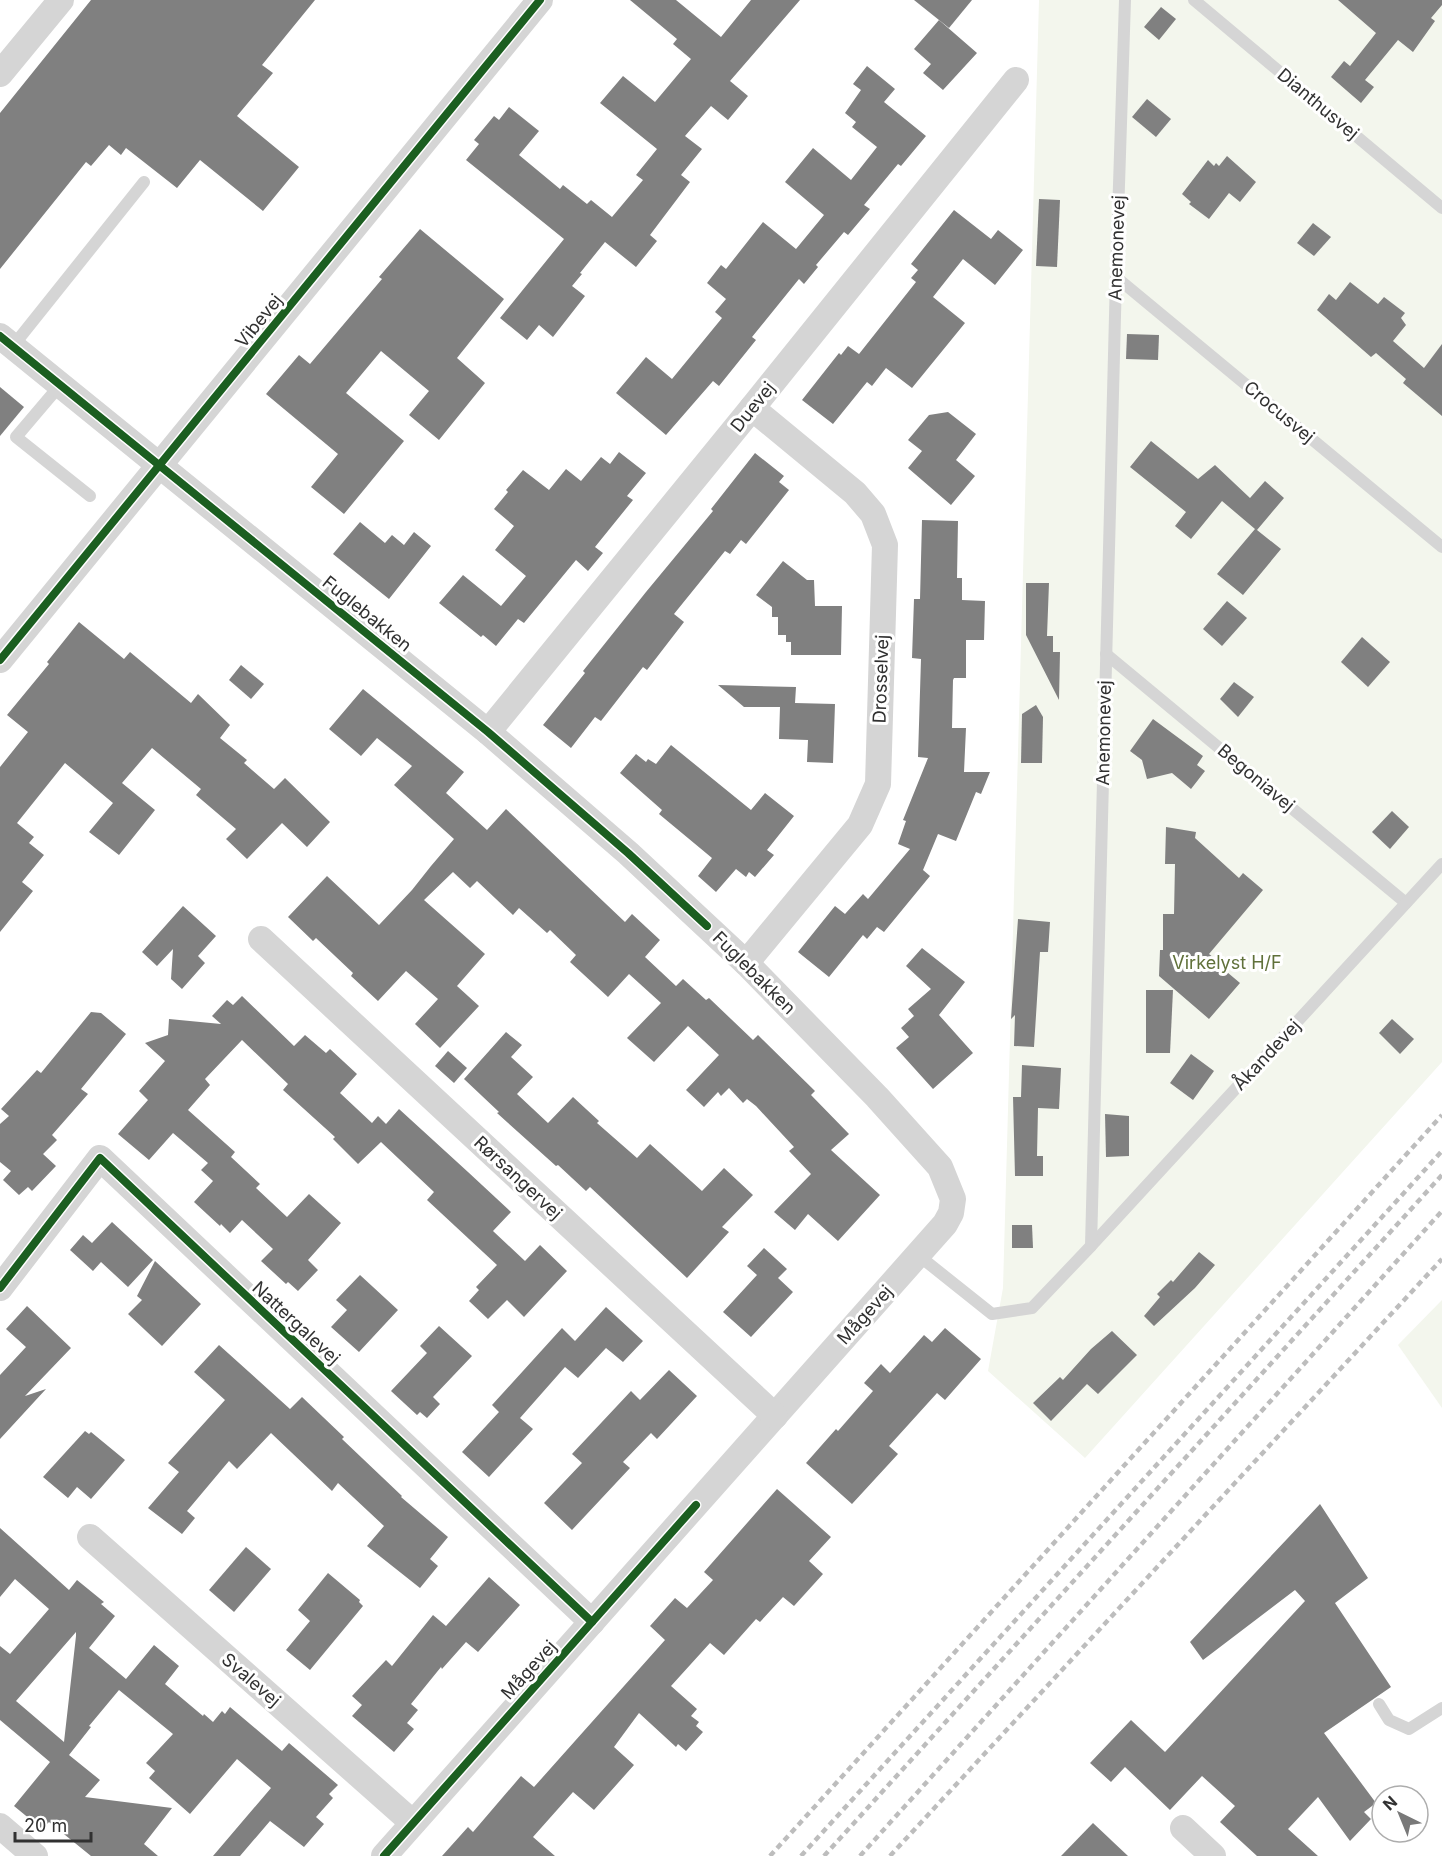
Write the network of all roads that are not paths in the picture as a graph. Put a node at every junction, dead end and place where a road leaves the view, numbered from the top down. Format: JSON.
{"nodes":[{"id":1,"x":61,"y":0,"type":"edge"},
{"id":2,"x":540,"y":0,"type":"edge"},
{"id":3,"x":1125,"y":0,"type":"edge"},
{"id":4,"x":1194,"y":0,"type":"edge"},
{"id":5,"x":0,"y":74,"type":"edge"},
{"id":6,"x":1016,"y":80,"type":"dead end"},
{"id":7,"x":144,"y":182,"type":"dead end"},
{"id":8,"x":1442,"y":208,"type":"edge"},
{"id":9,"x":1116,"y":277,"type":"junction"},
{"id":10,"x":7,"y":341,"type":"edge"},
{"id":11,"x":61,"y":384,"type":"junction"},
{"id":12,"x":752,"y":408,"type":"junction"},
{"id":13,"x":161,"y":465,"type":"junction"},
{"id":14,"x":90,"y":496,"type":"dead end"},
{"id":15,"x":1442,"y":547,"type":"edge"},
{"id":16,"x":1106,"y":654,"type":"junction"},
{"id":17,"x":0,"y":660,"type":"edge"},
{"id":18,"x":488,"y":732,"type":"junction"},
{"id":19,"x":1442,"y":864,"type":"edge"},
{"id":20,"x":1406,"y":903,"type":"junction"},
{"id":21,"x":261,"y":939,"type":"dead end"},
{"id":22,"x":746,"y":963,"type":"junction"},
{"id":23,"x":953,"y":1199,"type":"joint"},
{"id":24,"x":1091,"y":1246,"type":"junction"},
{"id":25,"x":918,"y":1255,"type":"junction"},
{"id":26,"x":0,"y":1288,"type":"edge"},
{"id":27,"x":775,"y":1416,"type":"junction"},
{"id":28,"x":90,"y":1537,"type":"dead end"},
{"id":29,"x":592,"y":1623,"type":"junction"},
{"id":30,"x":1379,"y":1704,"type":"dead end"},
{"id":31,"x":1442,"y":1708,"type":"edge"},
{"id":32,"x":413,"y":1823,"type":"junction"},
{"id":33,"x":0,"y":1826,"type":"edge"},
{"id":34,"x":1183,"y":1828,"type":"dead end"},
{"id":35,"x":35,"y":1856,"type":"edge"},
{"id":36,"x":384,"y":1856,"type":"edge"},
{"id":37,"x":1213,"y":1856,"type":"edge"}],
"edges":[{"from":1,"to":5,"type":"street"},
{"from":2,"to":13,"type":"street","name":"Vibevej"},
{"from":3,"to":9,"type":"lane","name":"Anemonevej"},
{"from":4,"to":8,"type":"lane","name":"Dianthusvej"},
{"from":6,"to":12,"type":"street","name":"Duevej"},
{"from":7,"to":10,"type":"lane"},
{"from":9,"to":15,"type":"lane","name":"Crocusvej"},
{"from":9,"to":16,"type":"lane","name":"Anemonevej"},
{"from":10,"to":11,"type":"street","name":"Fuglebakken"},
{"from":11,"to":13,"type":"street","name":"Fuglebakken"},
{"from":11,"to":14,"type":"lane"},
{"from":12,"to":18,"type":"street","name":"Duevej"},
{"from":12,"to":22,"type":"street","name":"Drosselvej"},
{"from":13,"to":17,"type":"street","name":"Vibevej"},
{"from":13,"to":18,"type":"street","name":"Fuglebakken"},
{"from":16,"to":20,"type":"lane","name":"Begoniavej"},
{"from":16,"to":24,"type":"lane","name":"Anemonevej"},
{"from":18,"to":22,"type":"street","name":"Fuglebakken"},
{"from":19,"to":20,"type":"lane","name":"Åkandevej"},
{"from":20,"to":24,"type":"lane","name":"Åkandevej"},
{"from":21,"to":27,"type":"street","name":"Rørsangervej"},
{"from":22,"to":23,"type":"street","name":"Fuglebakken"},
{"from":23,"to":25,"type":"street","name":"Mågevej"},
{"from":24,"to":25,"type":"lane"},
{"from":25,"to":27,"type":"street","name":"Mågevej"},
{"from":26,"to":29,"type":"street","name":"Nattergalevej"},
{"from":27,"to":29,"type":"street","name":"Mågevej"},
{"from":28,"to":32,"type":"street","name":"Svalevej"},
{"from":29,"to":32,"type":"street","name":"Mågevej"},
{"from":30,"to":31,"type":"lane"},
{"from":32,"to":36,"type":"street","name":"Mågevej"},
{"from":33,"to":35,"type":"street"},
{"from":34,"to":37,"type":"street"}]}
